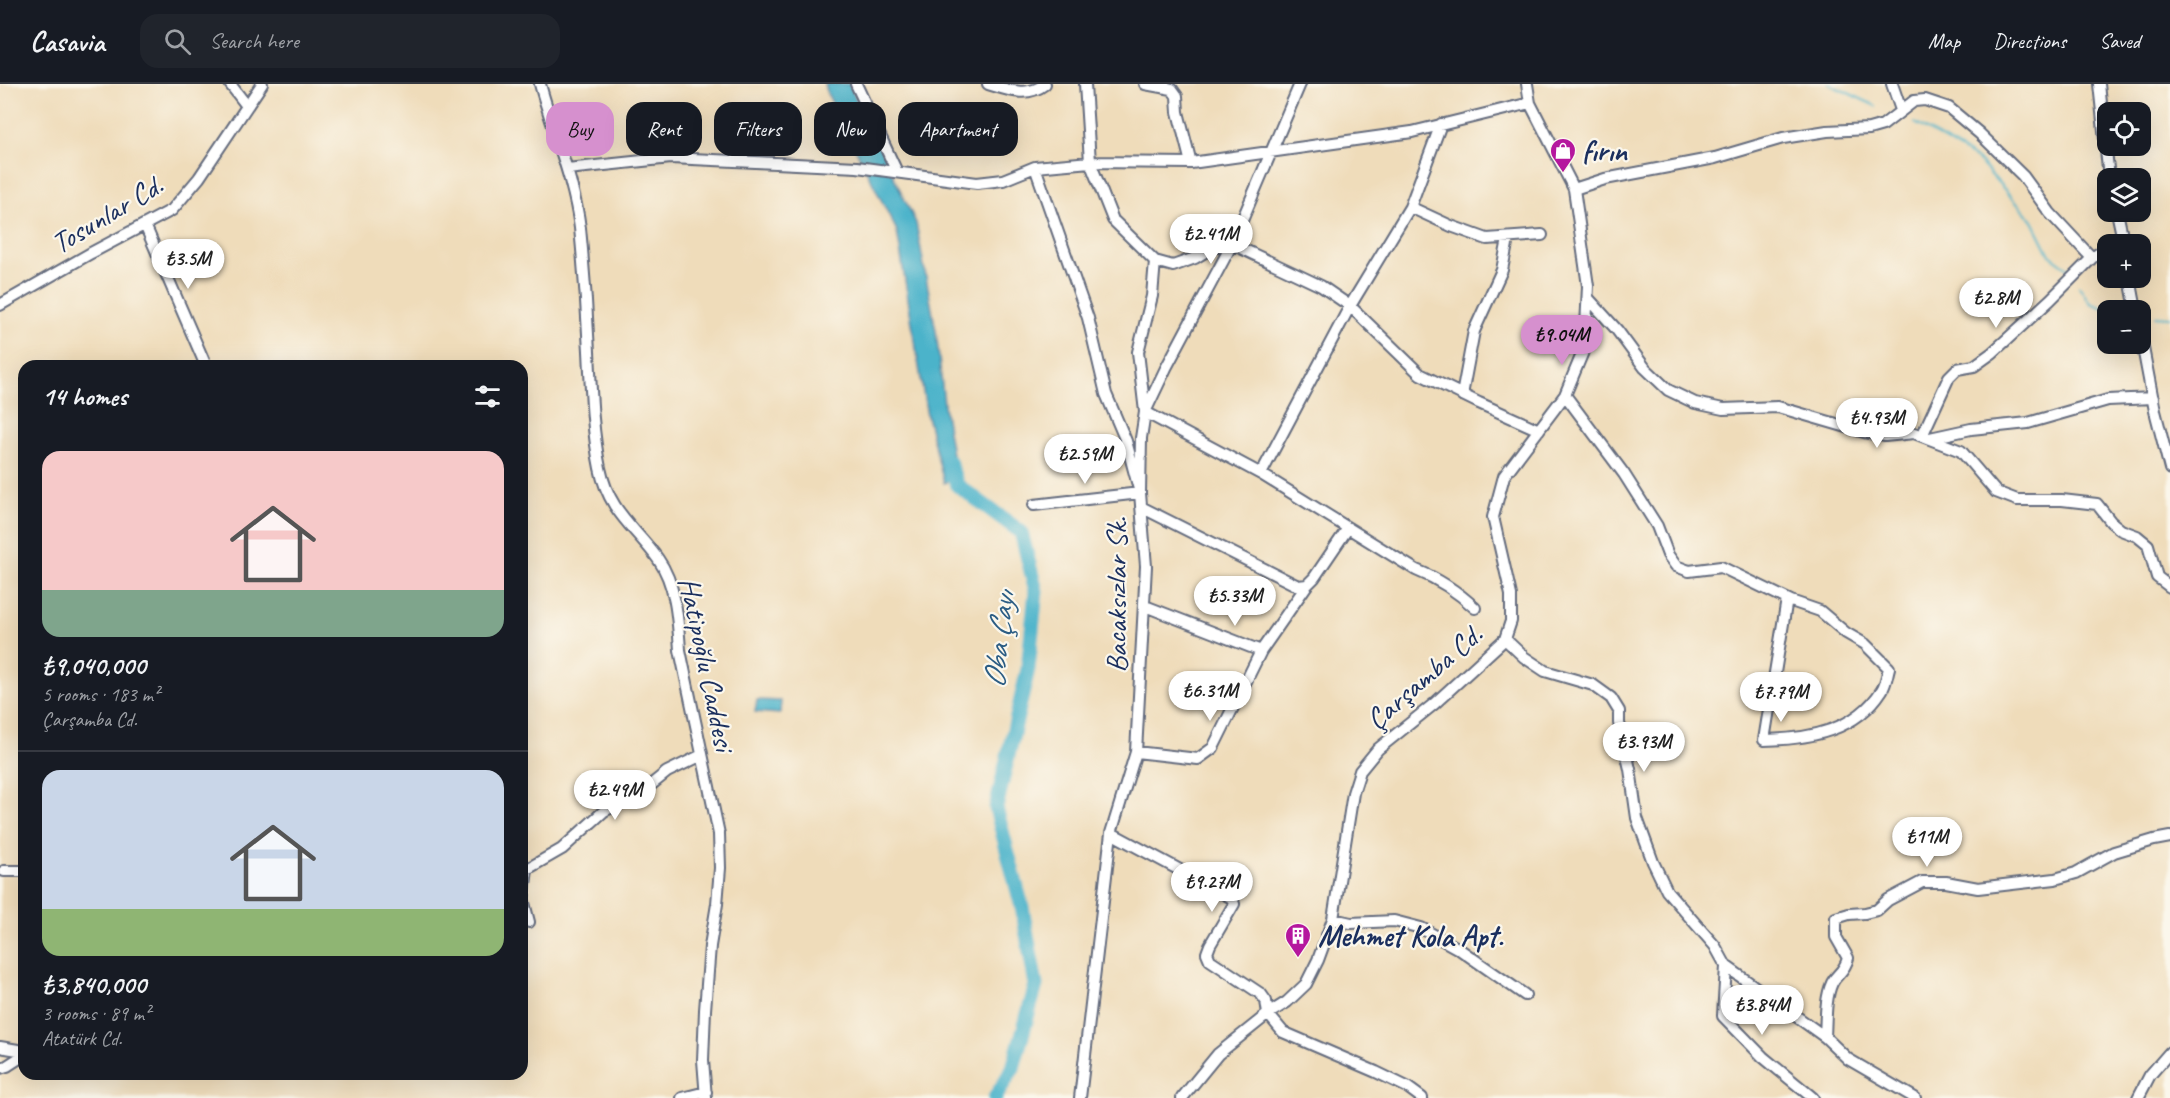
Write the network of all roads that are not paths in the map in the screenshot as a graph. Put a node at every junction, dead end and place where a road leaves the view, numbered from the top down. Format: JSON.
{"nodes":[{"id":1,"x":230,"y":84,"type":"edge"},
{"id":2,"x":262,"y":84,"type":"edge"},
{"id":3,"x":540,"y":84,"type":"edge"},
{"id":4,"x":988,"y":84,"type":"edge"},
{"id":5,"x":1045,"y":84,"type":"edge"},
{"id":6,"x":1085,"y":84,"type":"edge"},
{"id":7,"x":1145,"y":84,"type":"edge"},
{"id":8,"x":1300,"y":84,"type":"edge"},
{"id":9,"x":1527,"y":84,"type":"edge"},
{"id":10,"x":1892,"y":84,"type":"edge"},
{"id":11,"x":2099,"y":84,"type":"edge"},
{"id":12,"x":857,"y":85,"type":"edge"},
{"id":13,"x":1530,"y":103,"type":"junction"},
{"id":14,"x":247,"y":106,"type":"junction"},
{"id":15,"x":1901,"y":110,"type":"junction"},
{"id":16,"x":1441,"y":124,"type":"junction"},
{"id":17,"x":1272,"y":152,"type":"junction"},
{"id":18,"x":1090,"y":162,"type":"junction"},
{"id":19,"x":1191,"y":163,"type":"junction"},
{"id":20,"x":1035,"y":167,"type":"junction"},
{"id":21,"x":2108,"y":168,"type":"edge"},
{"id":22,"x":567,"y":169,"type":"junction"},
{"id":23,"x":896,"y":171,"type":"junction"},
{"id":24,"x":1574,"y":189,"type":"junction"},
{"id":25,"x":1410,"y":207,"type":"junction"},
{"id":26,"x":145,"y":225,"type":"junction"},
{"id":27,"x":1542,"y":235,"type":"dead end"},
{"id":28,"x":1508,"y":239,"type":"junction"},
{"id":29,"x":1232,"y":244,"type":"junction"},
{"id":30,"x":2097,"y":255,"type":"edge"},
{"id":31,"x":2092,"y":258,"type":"junction"},
{"id":32,"x":1155,"y":261,"type":"junction"},
{"id":33,"x":1588,"y":298,"type":"junction"},
{"id":34,"x":0,"y":305,"type":"edge"},
{"id":35,"x":1350,"y":306,"type":"junction"},
{"id":36,"x":2144,"y":354,"type":"edge"},
{"id":37,"x":203,"y":360,"type":"edge"},
{"id":38,"x":1462,"y":395,"type":"junction"},
{"id":39,"x":1565,"y":395,"type":"junction"},
{"id":40,"x":2153,"y":398,"type":"junction"},
{"id":41,"x":1145,"y":412,"type":"junction"},
{"id":42,"x":1539,"y":430,"type":"junction"},
{"id":43,"x":1926,"y":437,"type":"junction"},
{"id":44,"x":2168,"y":453,"type":"edge"},
{"id":45,"x":2170,"y":469,"type":"edge"},
{"id":46,"x":1262,"y":474,"type":"junction"},
{"id":47,"x":1140,"y":493,"type":"junction"},
{"id":48,"x":1034,"y":505,"type":"dead end"},
{"id":49,"x":1141,"y":507,"type":"junction"},
{"id":50,"x":1348,"y":528,"type":"junction"},
{"id":51,"x":1307,"y":585,"type":"junction"},
{"id":52,"x":2170,"y":587,"type":"edge"},
{"id":53,"x":1787,"y":599,"type":"junction"},
{"id":54,"x":1144,"y":606,"type":"junction"},
{"id":55,"x":1475,"y":608,"type":"dead end"},
{"id":56,"x":1505,"y":639,"type":"junction"},
{"id":57,"x":1261,"y":651,"type":"junction"},
{"id":58,"x":1136,"y":752,"type":"junction"},
{"id":59,"x":702,"y":754,"type":"junction"},
{"id":60,"x":1111,"y":833,"type":"junction"},
{"id":61,"x":2170,"y":837,"type":"edge"},
{"id":62,"x":528,"y":869,"type":"edge"},
{"id":63,"x":4,"y":871,"type":"dead end"},
{"id":64,"x":18,"y":871,"type":"edge"},
{"id":65,"x":528,"y":918,"type":"edge"},
{"id":66,"x":1333,"y":919,"type":"junction"},
{"id":67,"x":529,"y":922,"type":"dead end"},
{"id":68,"x":1726,"y":966,"type":"junction"},
{"id":69,"x":1525,"y":995,"type":"dead end"},
{"id":70,"x":1268,"y":1014,"type":"junction"},
{"id":71,"x":1825,"y":1037,"type":"junction"},
{"id":72,"x":0,"y":1047,"type":"edge"},
{"id":73,"x":18,"y":1052,"type":"edge"},
{"id":74,"x":2170,"y":1052,"type":"edge"},
{"id":75,"x":18,"y":1058,"type":"edge"},
{"id":76,"x":0,"y":1068,"type":"edge"},
{"id":77,"x":706,"y":1095,"type":"edge"},
{"id":78,"x":682,"y":1098,"type":"edge"},
{"id":79,"x":1080,"y":1098,"type":"edge"},
{"id":80,"x":1182,"y":1098,"type":"edge"},
{"id":81,"x":1422,"y":1098,"type":"edge"},
{"id":82,"x":1814,"y":1098,"type":"edge"},
{"id":83,"x":1915,"y":1098,"type":"edge"},
{"id":84,"x":2138,"y":1098,"type":"edge"}],
"edges":[{"from":1,"to":14,"type":"street"},
{"from":2,"to":14,"type":"street","name":"Tosunlar Cd."},
{"from":3,"to":22,"type":"street","name":"Hatipoğlu Caddesi"},
{"from":4,"to":5,"type":"street"},
{"from":6,"to":18,"type":"street"},
{"from":7,"to":19,"type":"street"},
{"from":8,"to":17,"type":"street"},
{"from":9,"to":13,"type":"street","name":"Çarşamba Cd."},
{"from":10,"to":15,"type":"street"},
{"from":11,"to":21,"type":"street"},
{"from":12,"to":23,"type":"street"},
{"from":13,"to":16,"type":"street"},
{"from":13,"to":24,"type":"street","name":"Çarşamba Cd."},
{"from":14,"to":26,"type":"street","name":"Tosunlar Cd."},
{"from":15,"to":24,"type":"street"},
{"from":15,"to":31,"type":"street"},
{"from":16,"to":17,"type":"street"},
{"from":16,"to":25,"type":"street"},
{"from":17,"to":19,"type":"street"},
{"from":17,"to":29,"type":"street"},
{"from":18,"to":19,"type":"street"},
{"from":18,"to":20,"type":"street"},
{"from":18,"to":32,"type":"street"},
{"from":20,"to":23,"type":"street"},
{"from":20,"to":47,"type":"street"},
{"from":22,"to":23,"type":"street"},
{"from":22,"to":59,"type":"street","name":"Hatipoğlu Caddesi"},
{"from":24,"to":33,"type":"street","name":"Çarşamba Cd."},
{"from":25,"to":28,"type":"street"},
{"from":25,"to":35,"type":"street"},
{"from":26,"to":34,"type":"street","name":"Tosunlar Cd."},
{"from":26,"to":37,"type":"street"},
{"from":27,"to":28,"type":"street"},
{"from":28,"to":38,"type":"street"},
{"from":29,"to":32,"type":"street"},
{"from":29,"to":35,"type":"street"},
{"from":29,"to":41,"type":"street"},
{"from":30,"to":31,"type":"street"},
{"from":31,"to":43,"type":"street"},
{"from":32,"to":41,"type":"street","name":"Bacaksızlar Sk."},
{"from":33,"to":39,"type":"street","name":"Çarşamba Cd."},
{"from":33,"to":43,"type":"street"},
{"from":35,"to":38,"type":"street"},
{"from":35,"to":46,"type":"street"},
{"from":36,"to":40,"type":"street"},
{"from":38,"to":42,"type":"street"},
{"from":39,"to":42,"type":"street","name":"Çarşamba Cd."},
{"from":39,"to":53,"type":"street"},
{"from":40,"to":43,"type":"street"},
{"from":40,"to":44,"type":"street"},
{"from":41,"to":46,"type":"street"},
{"from":41,"to":47,"type":"street","name":"Bacaksızlar Sk."},
{"from":42,"to":56,"type":"street","name":"Çarşamba Cd."},
{"from":43,"to":52,"type":"street"},
{"from":44,"to":45,"type":"street"},
{"from":46,"to":50,"type":"street"},
{"from":47,"to":48,"type":"street"},
{"from":47,"to":49,"type":"street","name":"Bacaksızlar Sk."},
{"from":49,"to":51,"type":"street"},
{"from":49,"to":54,"type":"street","name":"Bacaksızlar Sk."},
{"from":50,"to":51,"type":"street"},
{"from":50,"to":55,"type":"street"},
{"from":51,"to":57,"type":"street"},
{"from":53,"to":53,"type":"street"},
{"from":54,"to":57,"type":"street"},
{"from":54,"to":58,"type":"street","name":"Bacaksızlar Sk."},
{"from":56,"to":66,"type":"street","name":"Çarşamba Cd."},
{"from":56,"to":68,"type":"street"},
{"from":57,"to":58,"type":"street"},
{"from":58,"to":60,"type":"street","name":"Bacaksızlar Sk."},
{"from":59,"to":62,"type":"street"},
{"from":59,"to":77,"type":"street","name":"Hatipoğlu Caddesi"},
{"from":60,"to":70,"type":"street"},
{"from":60,"to":79,"type":"street","name":"Bacaksızlar Sk."},
{"from":61,"to":71,"type":"street"},
{"from":63,"to":64,"type":"street"},
{"from":65,"to":67,"type":"street"},
{"from":66,"to":69,"type":"street"},
{"from":66,"to":70,"type":"street","name":"Çarşamba Cd."},
{"from":68,"to":71,"type":"street"},
{"from":68,"to":82,"type":"street"},
{"from":70,"to":80,"type":"street","name":"Çarşamba Cd."},
{"from":70,"to":81,"type":"street"},
{"from":71,"to":83,"type":"street"},
{"from":72,"to":73,"type":"street"},
{"from":74,"to":84,"type":"street"},
{"from":75,"to":76,"type":"street"},
{"from":77,"to":78,"type":"street"}]}
